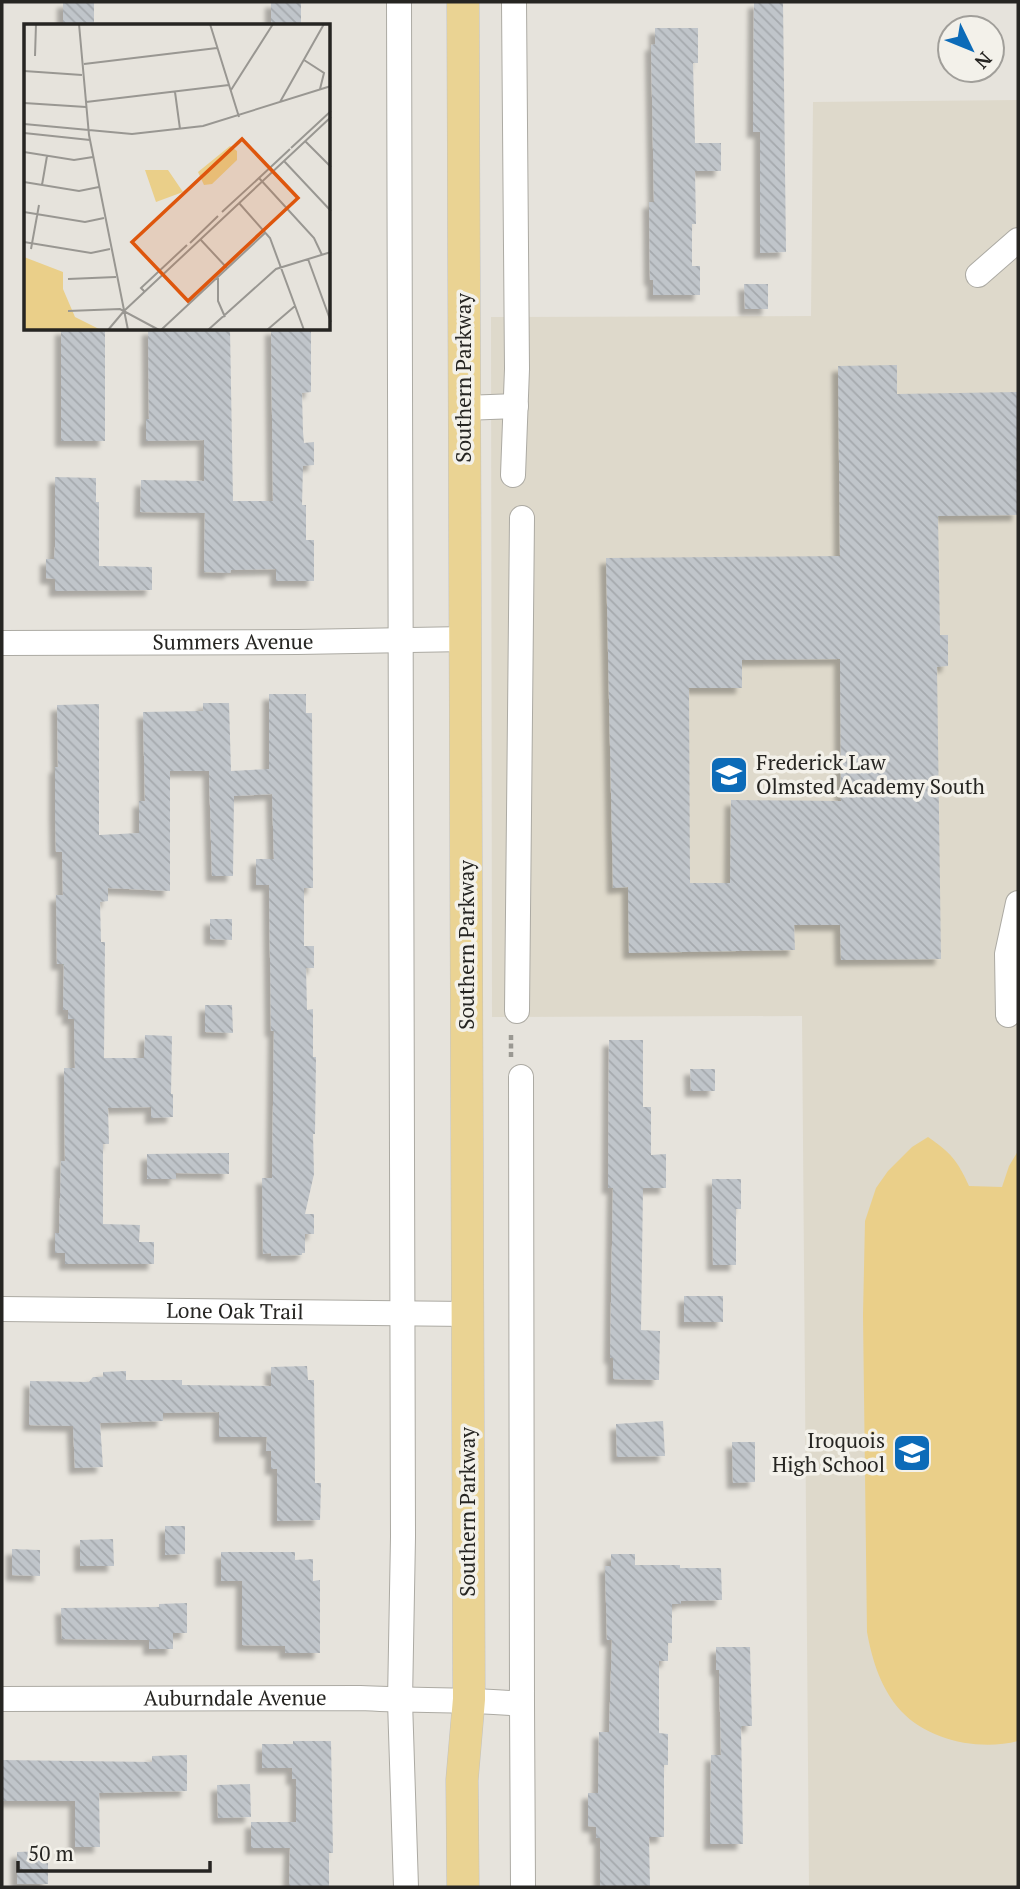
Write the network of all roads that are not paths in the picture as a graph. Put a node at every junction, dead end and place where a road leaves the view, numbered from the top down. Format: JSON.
{"nodes":[{"id":1,"x":398,"y":2,"type":"edge"},
{"id":2,"x":463,"y":2,"type":"edge"},
{"id":3,"x":514,"y":2,"type":"edge"},
{"id":4,"x":1018,"y":240,"type":"edge"},
{"id":5,"x":978,"y":275,"type":"dead end"},
{"id":6,"x":516,"y":405,"type":"junction"},
{"id":7,"x":464,"y":408,"type":"junction"},
{"id":8,"x":513,"y":475,"type":"dead end"},
{"id":9,"x":522,"y":518,"type":"dead end"},
{"id":10,"x":466,"y":639,"type":"junction"},
{"id":11,"x":401,"y":640,"type":"junction"},
{"id":12,"x":2,"y":643,"type":"edge"},
{"id":13,"x":1018,"y":903,"type":"edge"},
{"id":14,"x":517,"y":1011,"type":"road end"},
{"id":15,"x":1008,"y":1015,"type":"dead end"},
{"id":16,"x":521,"y":1077,"type":"road end"},
{"id":17,"x":2,"y":1309,"type":"edge"},
{"id":18,"x":401,"y":1313,"type":"junction"},
{"id":19,"x":468,"y":1314,"type":"junction"},
{"id":20,"x":2,"y":1699,"type":"edge"},
{"id":21,"x":469,"y":1699,"type":"junction"},
{"id":22,"x":400,"y":1701,"type":"junction"},
{"id":23,"x":522,"y":1704,"type":"junction"},
{"id":24,"x":406,"y":1887,"type":"edge"},
{"id":25,"x":463,"y":1887,"type":"edge"},
{"id":26,"x":523,"y":1887,"type":"edge"}],
"edges":[{"from":1,"to":11,"type":"street"},
{"from":2,"to":7,"type":"main road","name":"Southern Parkway"},
{"from":3,"to":6,"type":"street"},
{"from":4,"to":5,"type":"street"},
{"from":6,"to":7,"type":"street"},
{"from":6,"to":8,"type":"street"},
{"from":7,"to":10,"type":"main road","name":"Southern Parkway"},
{"from":9,"to":14,"type":"street"},
{"from":10,"to":11,"type":"street","name":"Summers Avenue"},
{"from":10,"to":19,"type":"main road","name":"Southern Parkway"},
{"from":11,"to":12,"type":"street","name":"Summers Avenue"},
{"from":11,"to":18,"type":"street"},
{"from":13,"to":15,"type":"street"},
{"from":16,"to":23,"type":"street"},
{"from":17,"to":18,"type":"street","name":"Lone Oak Trail"},
{"from":18,"to":19,"type":"street","name":"Lone Oak Trail"},
{"from":18,"to":22,"type":"street"},
{"from":19,"to":21,"type":"main road","name":"Southern Parkway"},
{"from":20,"to":22,"type":"street","name":"Auburndale Avenue"},
{"from":21,"to":22,"type":"street","name":"Auburndale Avenue"},
{"from":21,"to":23,"type":"street","name":"Auburndale Avenue"},
{"from":21,"to":25,"type":"main road","name":"Southern Parkway"},
{"from":22,"to":24,"type":"street"},
{"from":23,"to":26,"type":"street"}]}
